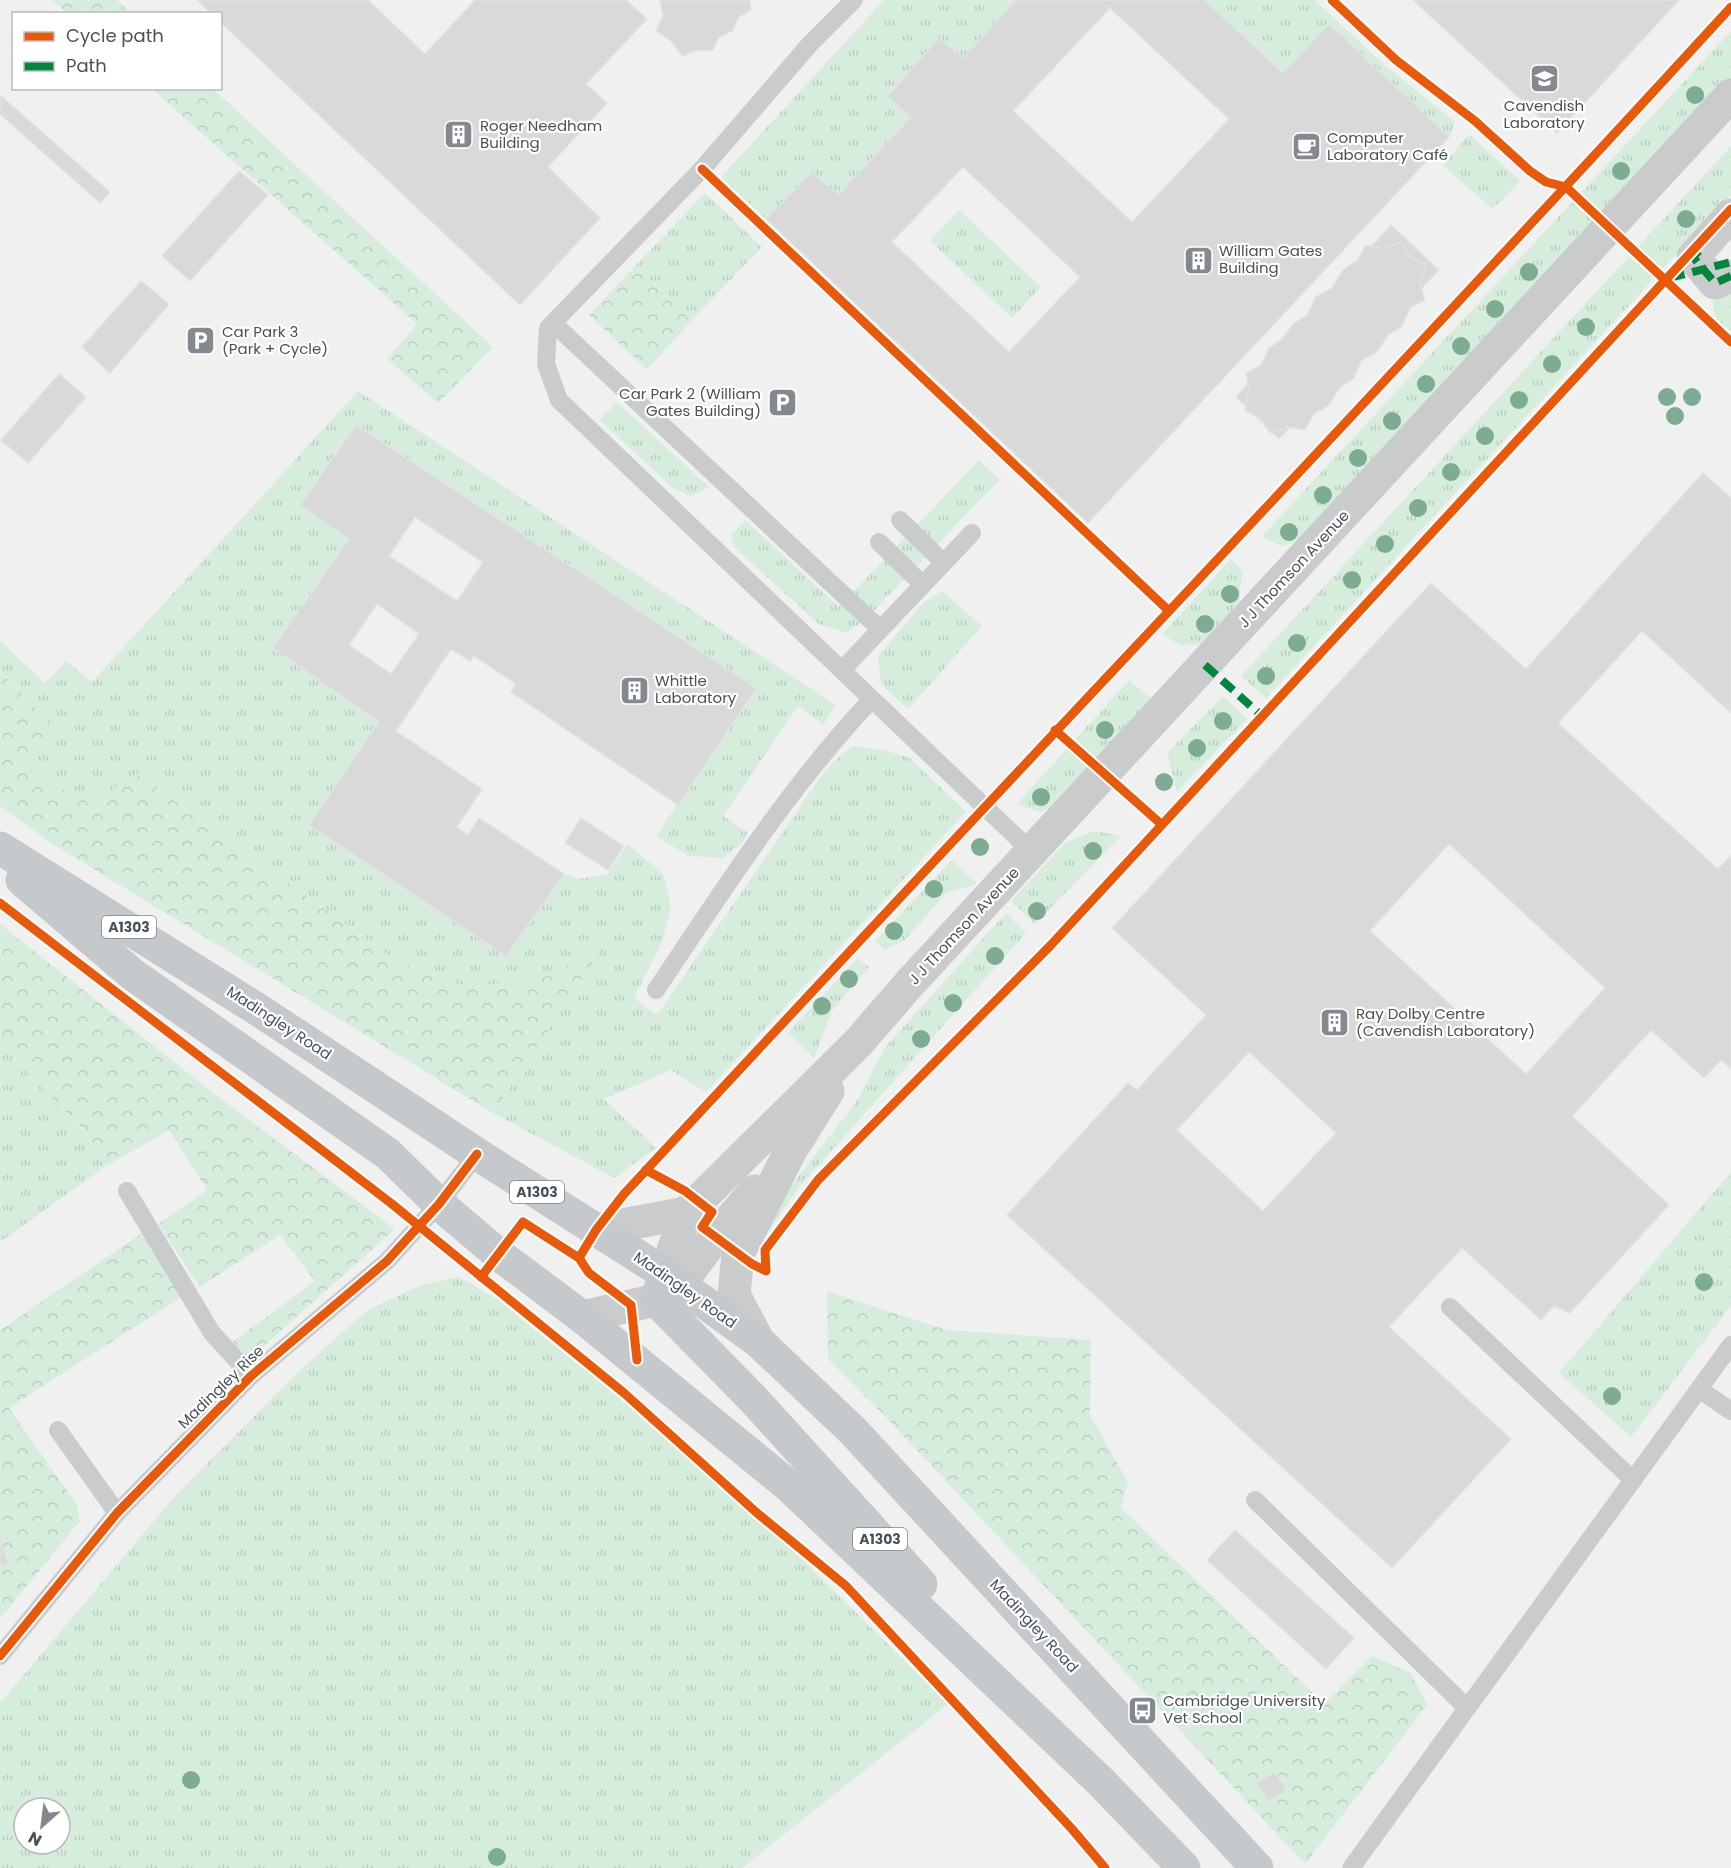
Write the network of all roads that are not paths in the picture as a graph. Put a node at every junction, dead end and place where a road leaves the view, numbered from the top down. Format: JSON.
{"nodes":[{"id":1,"x":854,"y":0,"type":"edge"},
{"id":2,"x":1731,"y":95,"type":"edge"},
{"id":3,"x":1731,"y":215,"type":"edge"},
{"id":4,"x":1731,"y":276,"type":"edge"},
{"id":5,"x":553,"y":323,"type":"junction"},
{"id":6,"x":900,"y":520,"type":"dead end"},
{"id":7,"x":972,"y":533,"type":"dead end"},
{"id":8,"x":879,"y":542,"type":"dead end"},
{"id":9,"x":943,"y":562,"type":"junction"},
{"id":10,"x":922,"y":584,"type":"junction"},
{"id":11,"x":880,"y":629,"type":"junction"},
{"id":12,"x":842,"y":670,"type":"junction"},
{"id":13,"x":872,"y":699,"type":"junction"},
{"id":14,"x":0,"y":848,"type":"edge"},
{"id":15,"x":1032,"y":852,"type":"junction"},
{"id":16,"x":0,"y":861,"type":"edge"},
{"id":17,"x":656,"y":990,"type":"dead end"},
{"id":18,"x":858,"y":1043,"type":"junction"},
{"id":19,"x":791,"y":1150,"type":"junction"},
{"id":20,"x":477,"y":1154,"type":"junction"},
{"id":21,"x":127,"y":1191,"type":"dead end"},
{"id":22,"x":439,"y":1204,"type":"junction"},
{"id":23,"x":686,"y":1213,"type":"junction"},
{"id":24,"x":596,"y":1230,"type":"junction"},
{"id":25,"x":665,"y":1285,"type":"junction"},
{"id":26,"x":1450,"y":1307,"type":"dead end"},
{"id":27,"x":582,"y":1317,"type":"junction"},
{"id":28,"x":759,"y":1342,"type":"junction"},
{"id":29,"x":1731,"y":1345,"type":"edge"},
{"id":30,"x":251,"y":1376,"type":"junction"},
{"id":31,"x":1699,"y":1389,"type":"junction"},
{"id":32,"x":1731,"y":1411,"type":"edge"},
{"id":33,"x":58,"y":1430,"type":"dead end"},
{"id":34,"x":1633,"y":1480,"type":"junction"},
{"id":35,"x":1255,"y":1500,"type":"dead end"},
{"id":36,"x":117,"y":1514,"type":"junction"},
{"id":37,"x":0,"y":1656,"type":"edge"},
{"id":38,"x":1467,"y":1708,"type":"junction"},
{"id":39,"x":1100,"y":1781,"type":"junction"},
{"id":40,"x":1184,"y":1868,"type":"edge"},
{"id":41,"x":1257,"y":1868,"type":"edge"},
{"id":42,"x":1351,"y":1868,"type":"edge"}],
"edges":[{"from":1,"to":5,"type":"lane"},
{"from":2,"to":15,"type":"street","name":"J J Thomson Avenue"},
{"from":3,"to":4,"type":"street"},
{"from":5,"to":11,"type":"lane"},
{"from":5,"to":12,"type":"lane"},
{"from":6,"to":9,"type":"lane"},
{"from":7,"to":9,"type":"lane"},
{"from":8,"to":10,"type":"lane"},
{"from":9,"to":10,"type":"lane"},
{"from":10,"to":11,"type":"lane"},
{"from":11,"to":12,"type":"lane"},
{"from":12,"to":13,"type":"lane"},
{"from":13,"to":15,"type":"lane"},
{"from":13,"to":17,"type":"lane"},
{"from":14,"to":20,"type":"main road","name":"Madingley Road","number":"A1303"},
{"from":15,"to":18,"type":"street","name":"J J Thomson Avenue"},
{"from":16,"to":22,"type":"main road","number":"A1303"},
{"from":18,"to":19,"type":"street"},
{"from":18,"to":23,"type":"street"},
{"from":19,"to":25,"type":"street"},
{"from":19,"to":28,"type":"street"},
{"from":20,"to":22,"type":"lane","name":"Madingley Rise"},
{"from":20,"to":24,"type":"main road","name":"Madingley Road","number":"A1303"},
{"from":21,"to":30,"type":"lane"},
{"from":22,"to":27,"type":"main road","number":"A1303"},
{"from":22,"to":30,"type":"lane","name":"Madingley Rise"},
{"from":23,"to":24,"type":"street"},
{"from":23,"to":25,"type":"street"},
{"from":24,"to":25,"type":"main road","name":"Madingley Road","number":"A1303"},
{"from":25,"to":27,"type":"street"},
{"from":25,"to":28,"type":"main road","name":"Madingley Road","number":"A1303"},
{"from":25,"to":39,"type":"main road","number":"A1303"},
{"from":26,"to":34,"type":"lane"},
{"from":27,"to":39,"type":"main road","number":"A1303"},
{"from":28,"to":41,"type":"main road","name":"Madingley Road","number":"A1303"},
{"from":29,"to":31,"type":"lane"},
{"from":30,"to":36,"type":"lane","name":"Madingley Rise"},
{"from":31,"to":32,"type":"lane"},
{"from":31,"to":34,"type":"lane"},
{"from":33,"to":36,"type":"lane"},
{"from":34,"to":38,"type":"lane"},
{"from":35,"to":38,"type":"lane"},
{"from":36,"to":37,"type":"lane","name":"Madingley Rise"},
{"from":38,"to":42,"type":"lane"},
{"from":39,"to":40,"type":"main road","number":"A1303"}]}
